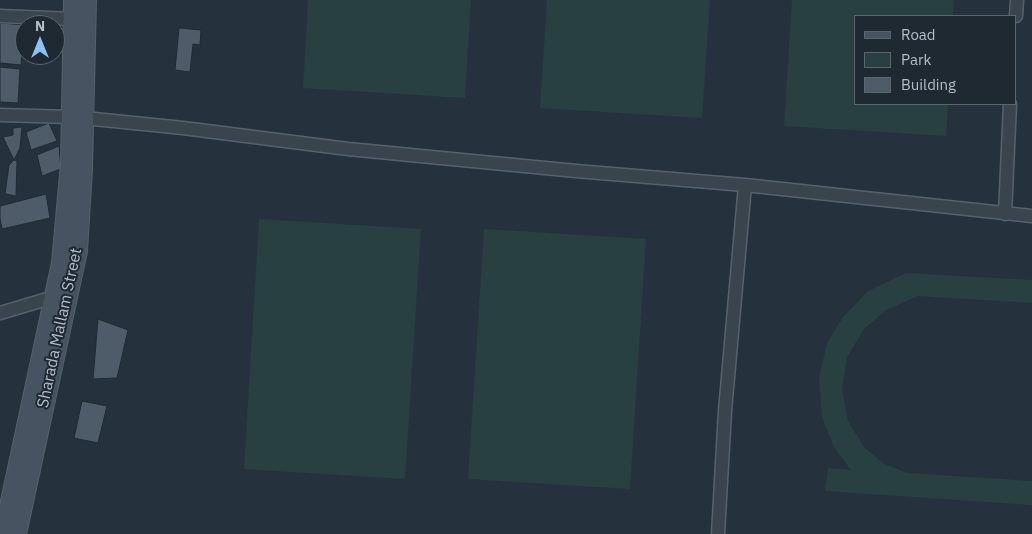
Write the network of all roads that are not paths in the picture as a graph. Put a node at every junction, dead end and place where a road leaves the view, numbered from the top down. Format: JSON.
{"nodes":[{"id":1,"x":73,"y":0,"type":"edge"},
{"id":2,"x":88,"y":0,"type":"edge"},
{"id":3,"x":1017,"y":0,"type":"edge"},
{"id":4,"x":1016,"y":15,"type":"edge"},
{"id":5,"x":0,"y":16,"type":"edge"},
{"id":6,"x":72,"y":19,"type":"junction"},
{"id":7,"x":1010,"y":105,"type":"edge"},
{"id":8,"x":0,"y":115,"type":"edge"},
{"id":9,"x":77,"y":118,"type":"junction"},
{"id":10,"x":745,"y":185,"type":"junction"},
{"id":11,"x":1005,"y":214,"type":"junction"},
{"id":12,"x":1032,"y":216,"type":"edge"},
{"id":13,"x":54,"y":297,"type":"junction"},
{"id":14,"x":0,"y":312,"type":"edge"},
{"id":15,"x":3,"y":534,"type":"edge"},
{"id":16,"x":17,"y":534,"type":"edge"},
{"id":17,"x":718,"y":534,"type":"edge"}],
"edges":[{"from":1,"to":6,"type":"street","name":"Sharada Mallam Street"},
{"from":2,"to":9,"type":"street","name":"Sharada Mallam Street"},
{"from":3,"to":4,"type":"street"},
{"from":5,"to":6,"type":"street"},
{"from":6,"to":9,"type":"street","name":"Sharada Mallam Street"},
{"from":7,"to":11,"type":"street"},
{"from":8,"to":9,"type":"street"},
{"from":9,"to":10,"type":"street"},
{"from":9,"to":13,"type":"street","name":"Sharada Mallam Street"},
{"from":9,"to":16,"type":"street","name":"Sharada Mallam Street"},
{"from":10,"to":11,"type":"street"},
{"from":10,"to":17,"type":"street"},
{"from":11,"to":12,"type":"street"},
{"from":13,"to":14,"type":"street"},
{"from":13,"to":15,"type":"street","name":"Sharada Mallam Street"}]}
